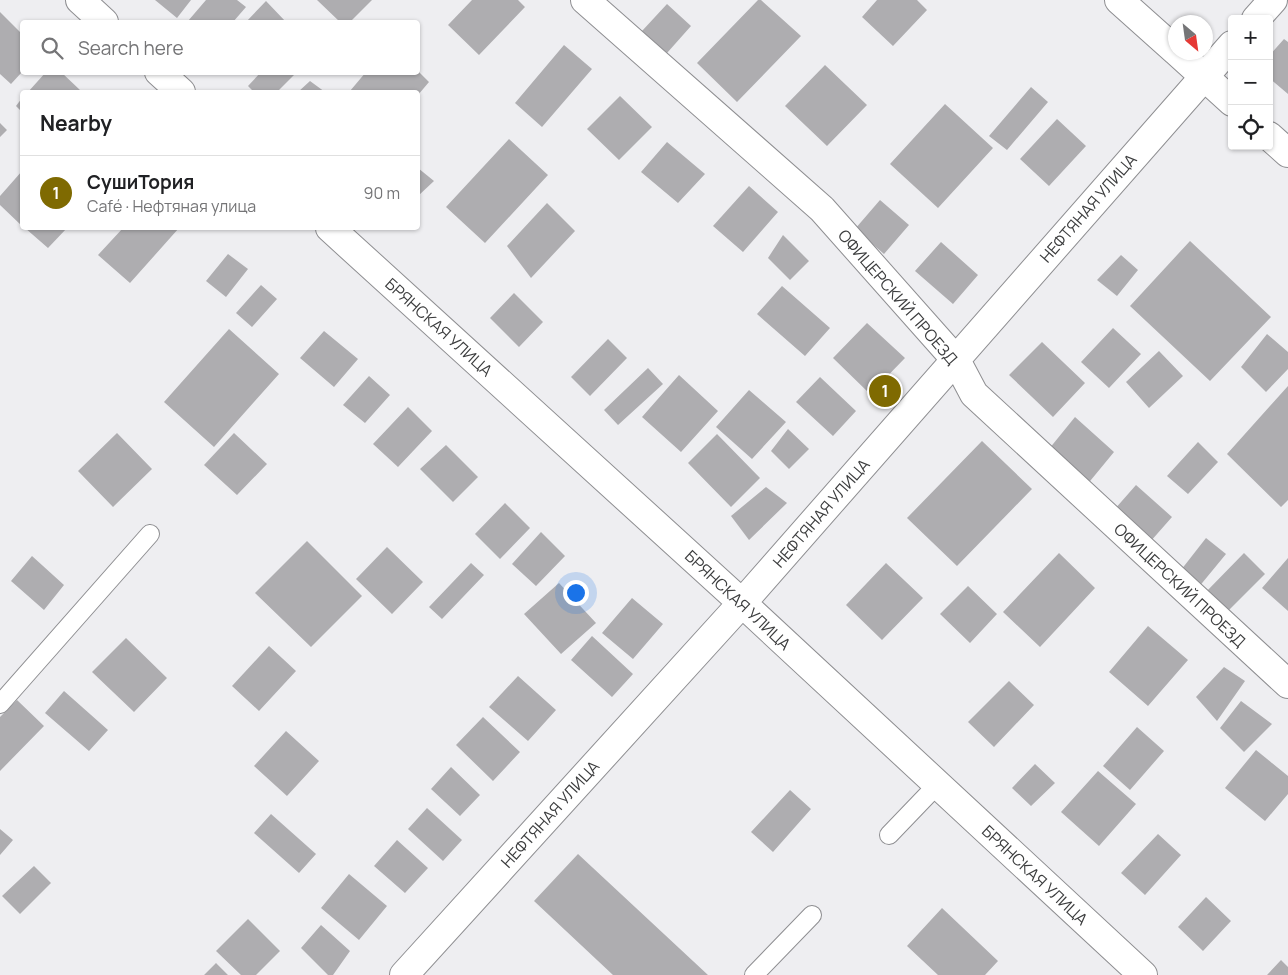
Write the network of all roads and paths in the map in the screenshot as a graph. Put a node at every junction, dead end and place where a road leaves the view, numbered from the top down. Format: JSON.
{"nodes":[{"id":1,"x":80,"y":0,"type":"edge"},
{"id":2,"x":585,"y":0,"type":"edge"},
{"id":3,"x":1119,"y":0,"type":"edge"},
{"id":4,"x":1273,"y":0,"type":"edge"},
{"id":5,"x":1260,"y":15,"type":"edge"},
{"id":6,"x":102,"y":20,"type":"edge"},
{"id":7,"x":1168,"y":45,"type":"edge"},
{"id":8,"x":1228,"y":49,"type":"edge"},
{"id":9,"x":1185,"y":60,"type":"edge"},
{"id":10,"x":162,"y":75,"type":"edge"},
{"id":11,"x":1204,"y":76,"type":"junction"},
{"id":12,"x":179,"y":90,"type":"edge"},
{"id":13,"x":1228,"y":98,"type":"edge"},
{"id":14,"x":1273,"y":140,"type":"edge"},
{"id":15,"x":1288,"y":153,"type":"edge"},
{"id":16,"x":332,"y":230,"type":"edge"},
{"id":17,"x":956,"y":360,"type":"junction"},
{"id":18,"x":150,"y":534,"type":"dead end"},
{"id":19,"x":742,"y":603,"type":"junction"},
{"id":20,"x":1288,"y":684,"type":"edge"},
{"id":21,"x":0,"y":704,"type":"edge"},
{"id":22,"x":937,"y":785,"type":"junction"},
{"id":23,"x":889,"y":834,"type":"dead end"},
{"id":24,"x":812,"y":915,"type":"dead end"},
{"id":25,"x":404,"y":975,"type":"edge"},
{"id":26,"x":755,"y":975,"type":"edge"},
{"id":27,"x":1143,"y":975,"type":"edge"}],
"edges":[{"from":1,"to":6,"type":"street"},
{"from":2,"to":17,"type":"street","name":"ОФИЦЕРСКИЙ ПРОЕЗД"},
{"from":3,"to":7,"type":"street"},
{"from":4,"to":5,"type":"street"},
{"from":8,"to":11,"type":"street","name":"НЕФТЯНАЯ УЛИЦА"},
{"from":9,"to":11,"type":"street"},
{"from":10,"to":12,"type":"street"},
{"from":11,"to":13,"type":"street"},
{"from":11,"to":17,"type":"street","name":"НЕФТЯНАЯ УЛИЦА"},
{"from":14,"to":15,"type":"street"},
{"from":16,"to":19,"type":"street","name":"БРЯНСКАЯ УЛИЦА"},
{"from":17,"to":19,"type":"street","name":"НЕФТЯНАЯ УЛИЦА"},
{"from":17,"to":20,"type":"street","name":"ОФИЦЕРСКИЙ ПРОЕЗД"},
{"from":18,"to":21,"type":"lane"},
{"from":19,"to":22,"type":"street","name":"БРЯНСКАЯ УЛИЦА"},
{"from":19,"to":25,"type":"street","name":"НЕФТЯНАЯ УЛИЦА"},
{"from":22,"to":23,"type":"lane"},
{"from":22,"to":27,"type":"street","name":"БРЯНСКАЯ УЛИЦА"},
{"from":24,"to":26,"type":"lane"}]}
